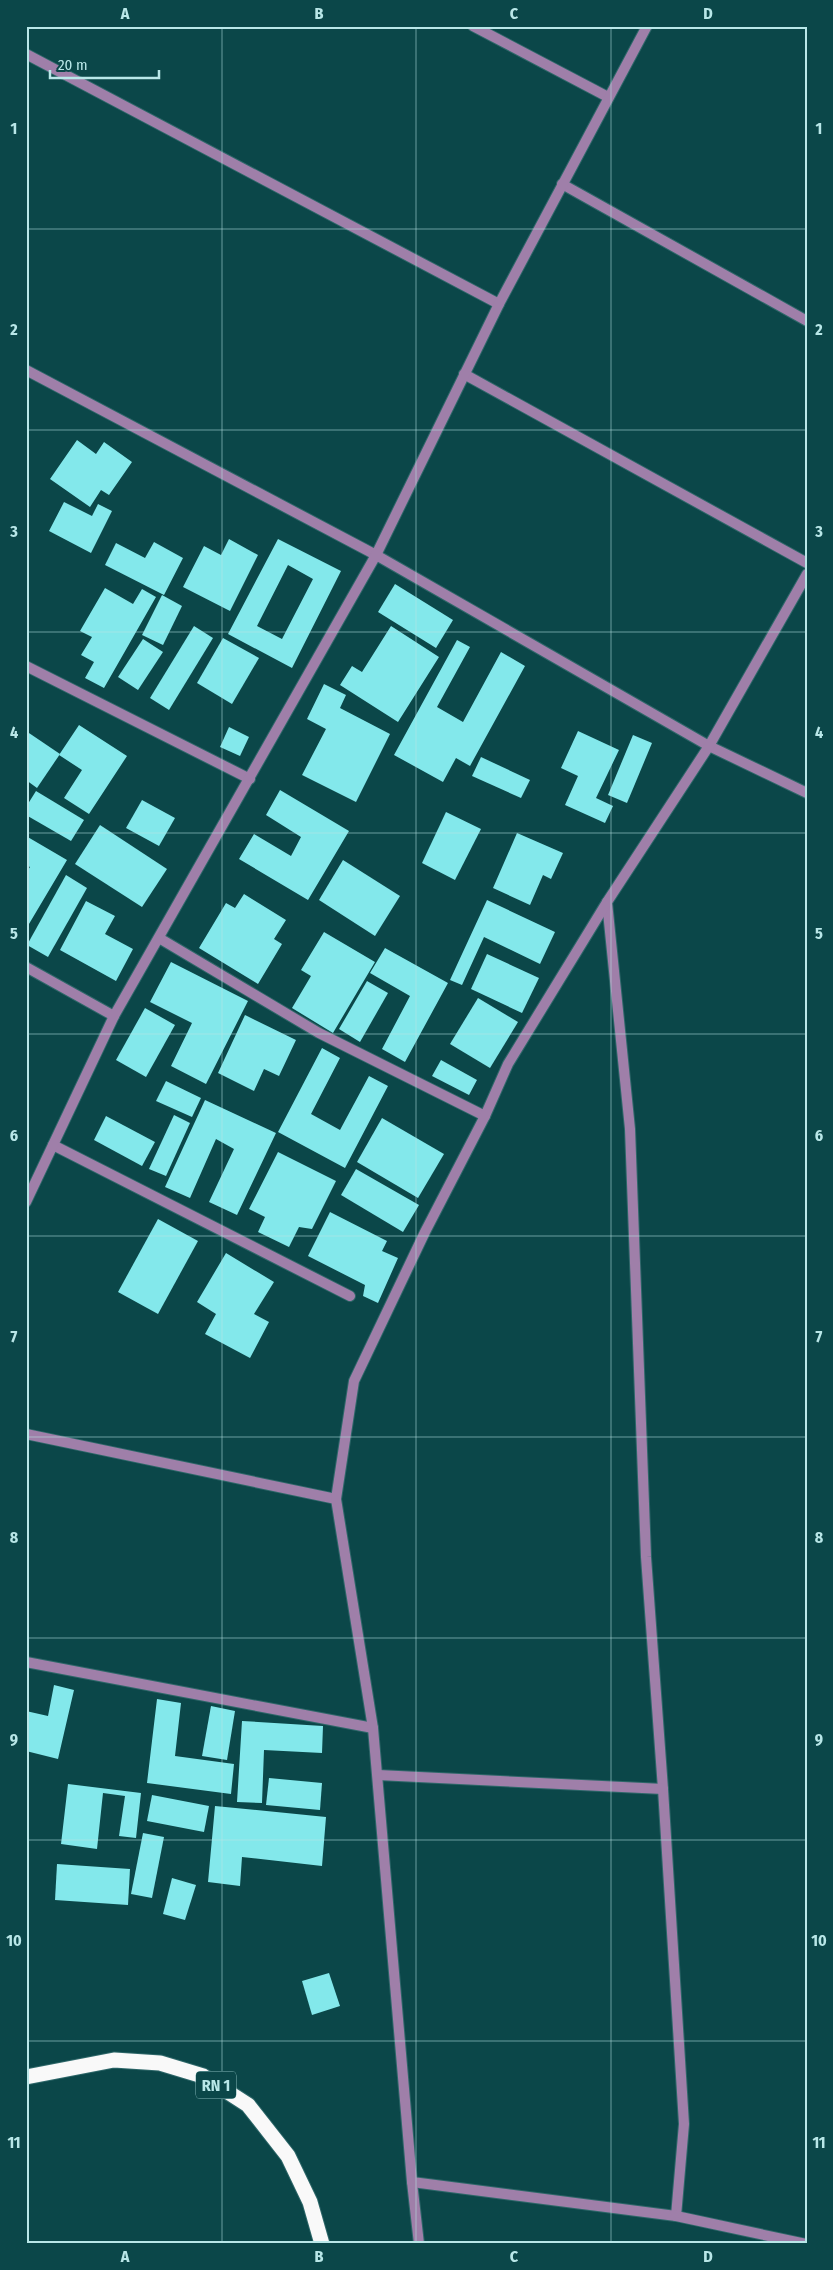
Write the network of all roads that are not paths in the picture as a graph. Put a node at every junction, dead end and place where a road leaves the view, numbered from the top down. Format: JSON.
{"nodes":[{"id":1,"x":473,"y":26,"type":"edge"},
{"id":2,"x":647,"y":26,"type":"edge"},
{"id":3,"x":26,"y":54,"type":"edge"},
{"id":4,"x":608,"y":96,"type":"junction"},
{"id":5,"x":562,"y":184,"type":"junction"},
{"id":6,"x":499,"y":304,"type":"junction"},
{"id":7,"x":807,"y":321,"type":"edge"},
{"id":8,"x":26,"y":370,"type":"edge"},
{"id":9,"x":464,"y":374,"type":"junction"},
{"id":10,"x":376,"y":555,"type":"junction"},
{"id":11,"x":807,"y":564,"type":"edge"},
{"id":12,"x":807,"y":574,"type":"edge"},
{"id":13,"x":26,"y":666,"type":"edge"},
{"id":14,"x":709,"y":746,"type":"junction"},
{"id":15,"x":250,"y":779,"type":"junction"},
{"id":16,"x":807,"y":793,"type":"edge"},
{"id":17,"x":607,"y":902,"type":"junction"},
{"id":18,"x":159,"y":938,"type":"junction"},
{"id":19,"x":26,"y":967,"type":"edge"},
{"id":20,"x":114,"y":1016,"type":"junction"},
{"id":21,"x":486,"y":1116,"type":"junction"},
{"id":22,"x":53,"y":1145,"type":"junction"},
{"id":23,"x":26,"y":1202,"type":"edge"},
{"id":24,"x":350,"y":1296,"type":"dead end"},
{"id":25,"x":26,"y":1434,"type":"edge"},
{"id":26,"x":336,"y":1499,"type":"junction"},
{"id":27,"x":26,"y":1662,"type":"edge"},
{"id":28,"x":373,"y":1728,"type":"junction"},
{"id":29,"x":378,"y":1775,"type":"junction"},
{"id":30,"x":663,"y":1790,"type":"junction"},
{"id":31,"x":26,"y":2077,"type":"edge"},
{"id":32,"x":412,"y":2182,"type":"junction"},
{"id":33,"x":676,"y":2216,"type":"junction"},
{"id":34,"x":322,"y":2244,"type":"edge"},
{"id":35,"x":419,"y":2244,"type":"edge"},
{"id":36,"x":806,"y":2244,"type":"edge"}],
"edges":[{"from":1,"to":4,"type":"street"},
{"from":2,"to":4,"type":"street"},
{"from":3,"to":6,"type":"street"},
{"from":4,"to":5,"type":"street"},
{"from":5,"to":6,"type":"street"},
{"from":5,"to":7,"type":"street"},
{"from":6,"to":9,"type":"street"},
{"from":8,"to":10,"type":"street"},
{"from":9,"to":10,"type":"street"},
{"from":9,"to":11,"type":"street"},
{"from":10,"to":14,"type":"street"},
{"from":10,"to":15,"type":"street"},
{"from":12,"to":14,"type":"street"},
{"from":13,"to":15,"type":"street"},
{"from":14,"to":16,"type":"street"},
{"from":14,"to":17,"type":"street"},
{"from":15,"to":18,"type":"street"},
{"from":17,"to":21,"type":"street"},
{"from":17,"to":30,"type":"street"},
{"from":18,"to":20,"type":"street"},
{"from":18,"to":21,"type":"street"},
{"from":19,"to":20,"type":"street"},
{"from":20,"to":22,"type":"street"},
{"from":21,"to":26,"type":"street"},
{"from":22,"to":23,"type":"street"},
{"from":22,"to":24,"type":"street"},
{"from":25,"to":26,"type":"street"},
{"from":26,"to":28,"type":"street"},
{"from":27,"to":28,"type":"street"},
{"from":28,"to":29,"type":"street"},
{"from":29,"to":30,"type":"street"},
{"from":29,"to":32,"type":"street"},
{"from":30,"to":33,"type":"street"},
{"from":31,"to":34,"type":"highway","number":"RN 1"},
{"from":32,"to":33,"type":"street"},
{"from":32,"to":35,"type":"street"},
{"from":33,"to":36,"type":"street"}]}
